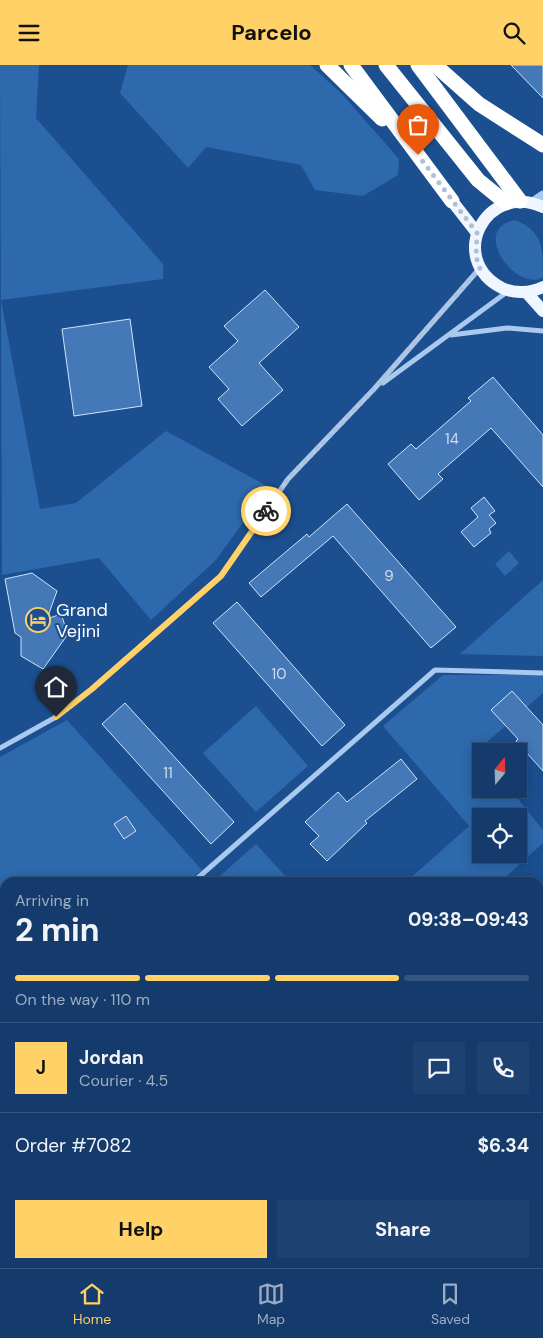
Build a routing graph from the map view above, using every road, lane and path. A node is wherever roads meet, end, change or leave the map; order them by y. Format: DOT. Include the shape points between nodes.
graph roads {
  1 [pos="327,65"];
  2 [pos="351,65"];
  3 [pos="386,65"];
  4 [pos="418,65"];
  5 [pos="435,65"];
  6 [pos="543,145"];
  7 [pos="418,155"];
  8 [pos="452,201"];
  9 [pos="529,202"];
  10 [pos="477,233"];
  11 [pos="480,268"];
  12 [pos="543,287"];
  13 [pos="508,292"];
  14 [pos="526,292"];
  15 [pos="543,311"];
  16 [pos="543,331"];
  17 [pos="451,335"];
  18 [pos="374,389"];
  19 [pos="543,673"];
  20 [pos="0,748"];
  21 [pos="199,877"];
  1 -- 7 [label="highway"];
  2 -- 7 [label="highway"];
  3 -- 9 [label="highway" via="478,179"];
  4 -- 9 [label="highway"];
  5 -- 6 [label="highway" via="479,104"];
  7 -- 8 [label="highway"];
  8 -- 10 [label="main road"];
  9 -- 10 [label="main road" via="484,219"];
  10 -- 11 [label="main road" via="476,257"];
  11 -- 13 [label="main road" via="492,283"];
  11 -- 18 [label="street"];
  12 -- 14 [label="main road"];
  13 -- 14 [label="main road"];
  13 -- 17 [label="street"];
  14 -- 15 [label="main road"];
  16 -- 17 [label="street" via="508,328"];
  17 -- 18 [label="street"];
  18 -- 20 [label="street" via="288,479 221,576 92,689 56,717"];
  19 -- 21 [label="street" via="435,671"];
}
